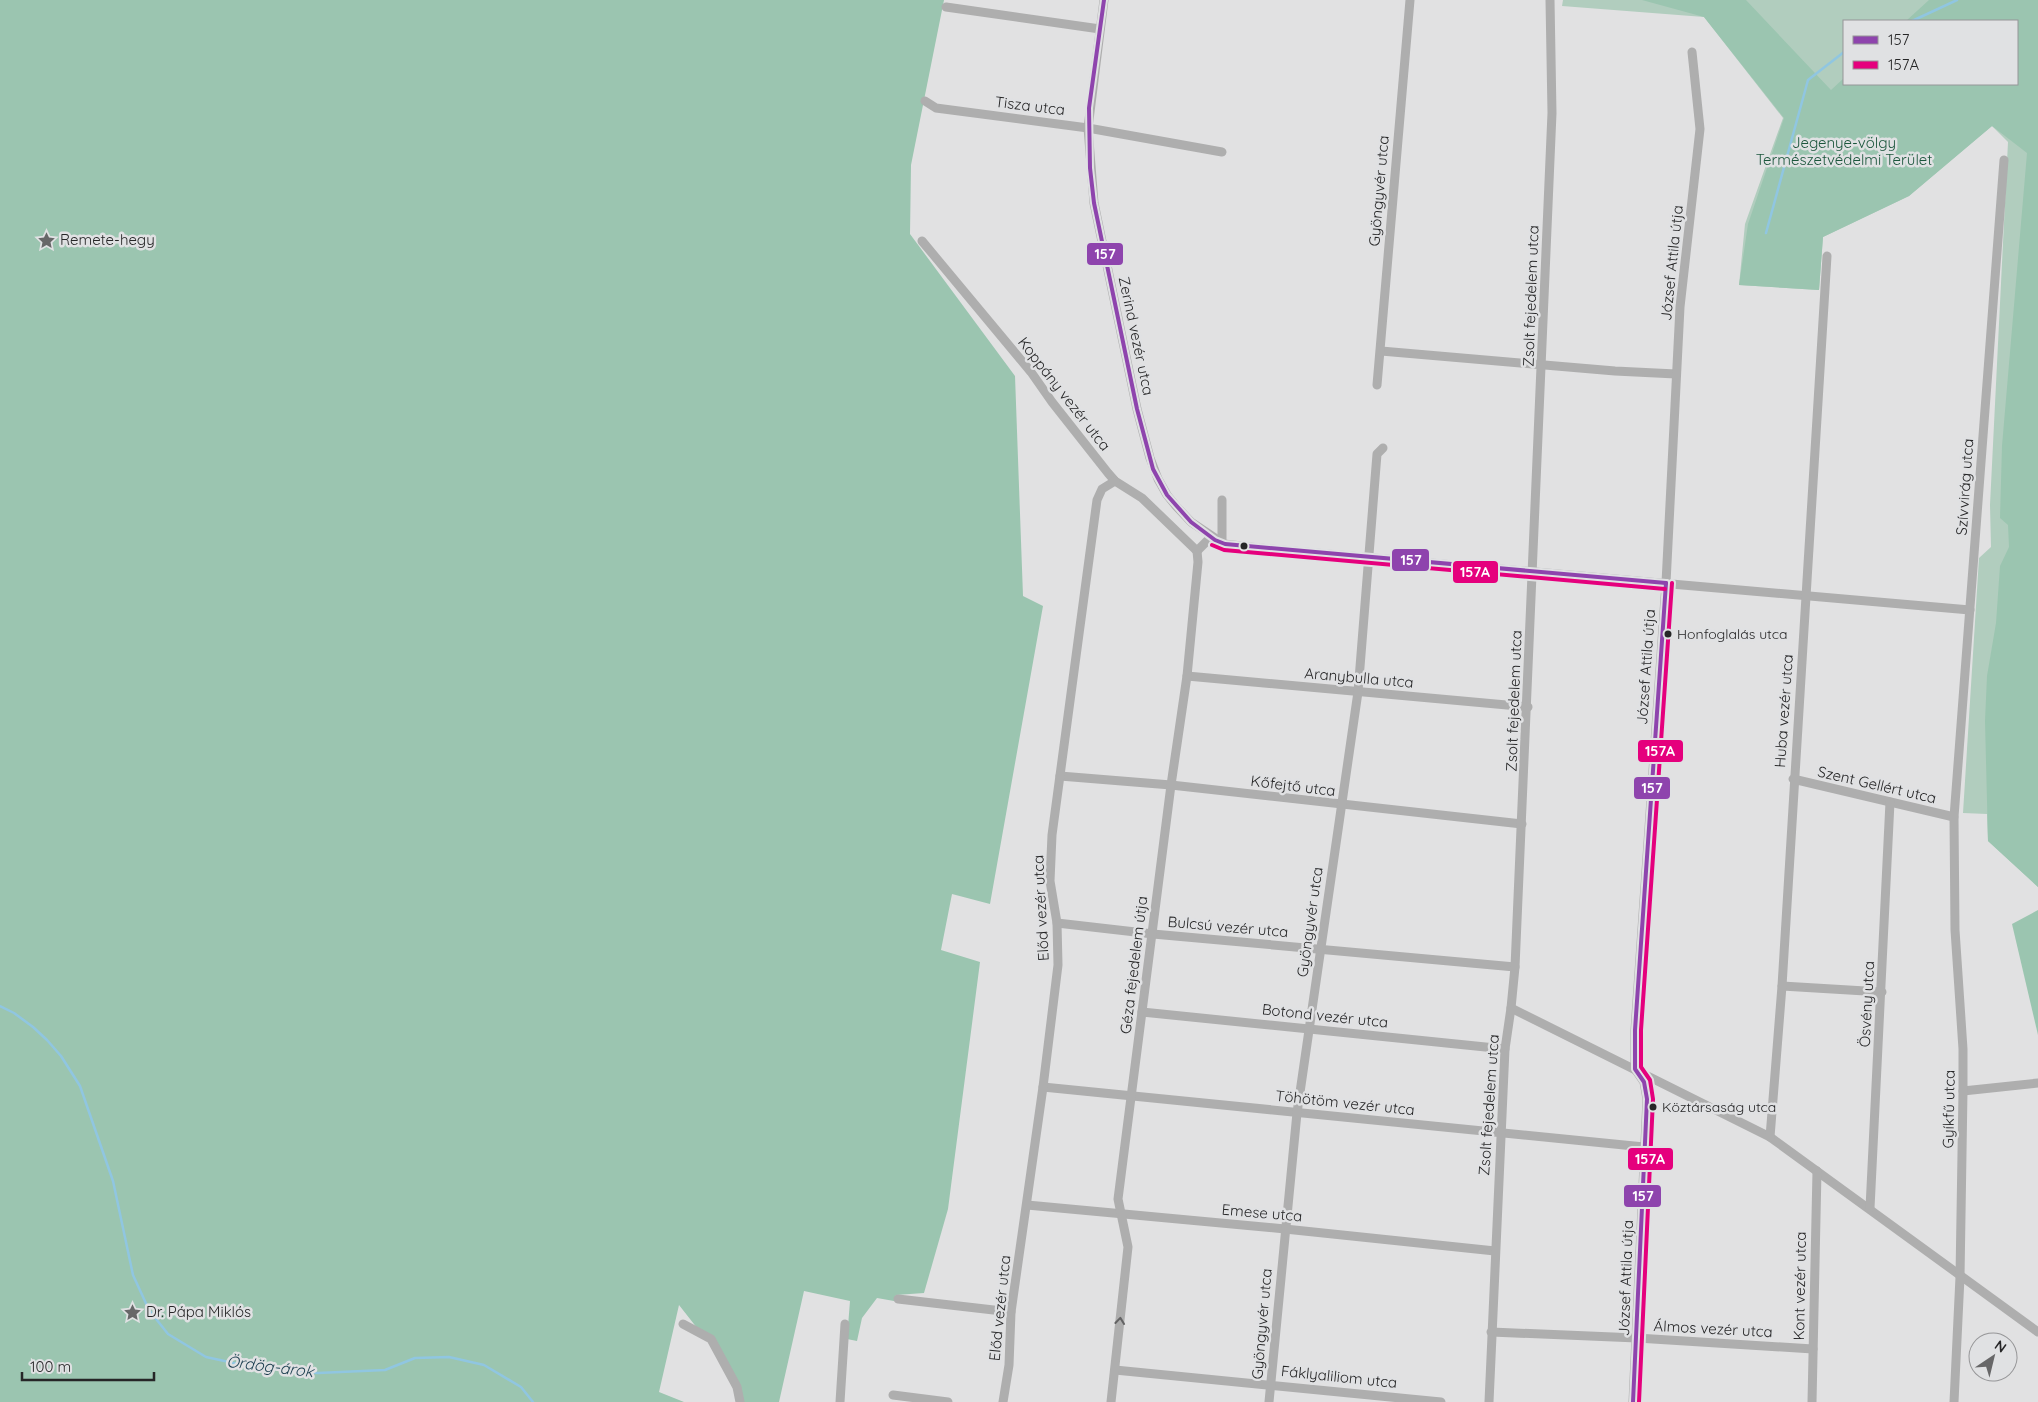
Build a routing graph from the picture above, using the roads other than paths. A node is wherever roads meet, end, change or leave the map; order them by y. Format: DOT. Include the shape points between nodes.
graph roads {
  1 [pos="1104,0"];
  2 [pos="1410,0"];
  3 [pos="1550,0"];
  4 [pos="946,7"];
  5 [pos="1100,29"];
  6 [pos="1692,52"];
  7 [pos="925,101"];
  8 [pos="1088,128"];
  9 [pos="1222,152"];
  10 [pos="2004,160"];
  11 [pos="922,241"];
  12 [pos="1827,256"];
  13 [pos="1381,351"];
  14 [pos="1542,364"];
  15 [pos="1676,374"];
  16 [pos="1377,385"];
  17 [pos="1384,448"];
  18 [pos="1115,482"];
  19 [pos="1222,500"];
  20 [pos="1211,537"];
  21 [pos="1222,544"];
  22 [pos="1197,551"];
  23 [pos="1369,558"];
  24 [pos="1532,572"];
  25 [pos="1666,584"];
  26 [pos="1806,594"];
  27 [pos="1970,610"];
  28 [pos="1187,676"];
  29 [pos="1358,692"];
  30 [pos="1528,707"];
  31 [pos="1060,776"];
  32 [pos="1793,779"];
  33 [pos="1171,786"];
  34 [pos="1890,802"];
  35 [pos="1341,805"];
  36 [pos="1954,817"];
  37 [pos="1522,824"];
  38 [pos="1057,923"];
  39 [pos="1153,934"];
  40 [pos="1320,948"];
  41 [pos="1515,967"];
  42 [pos="1782,986"];
  43 [pos="1882,992"];
  44 [pos="1512,1008"];
  45 [pos="1142,1012"];
  46 [pos="1309,1028"];
  47 [pos="1504,1049"];
  48 [pos="1635,1069"];
  49 [pos="2038,1083"];
  50 [pos="1043,1087"];
  51 [pos="1963,1091"];
  52 [pos="1132,1095"];
  53 [pos="1297,1113"];
  54 [pos="1500,1132"];
  55 [pos="1770,1137"];
  56 [pos="1644,1147"];
  57 [pos="1817,1171"];
  58 [pos="1027,1205"];
  59 [pos="1870,1208"];
  60 [pos="1120,1214"];
  61 [pos="1285,1229"];
  62 [pos="1495,1251"];
  63 [pos="1960,1277"];
  64 [pos="898,1299"];
  65 [pos="1011,1312"];
  66 [pos="683,1324"];
  67 [pos="845,1324"];
  68 [pos="1491,1332"];
  69 [pos="2038,1332"];
  70 [pos="1637,1338"];
  71 [pos="1813,1349"];
  72 [pos="1115,1370"];
  73 [pos="1271,1384"];
  74 [pos="893,1395"];
  75 [pos="740,1402"];
  76 [pos="840,1402"];
  77 [pos="948,1402"];
  78 [pos="1003,1402"];
  79 [pos="1111,1402"];
  80 [pos="1269,1402"];
  81 [pos="1442,1402"];
  82 [pos="1489,1402"];
  83 [pos="1634,1402"];
  84 [pos="1812,1402"];
  85 [pos="1954,1402"];
  1 -- 5 [label="street, Zerind vezér utca"];
  2 -- 13 [label="street, Gyöngyvér utca"];
  3 -- 14 [label="street, Zsolt fejedelem utca" via="1552,113"];
  4 -- 5 [label="street"];
  5 -- 8 [label="street, Zerind vezér utca"];
  6 -- 15 [label="street, József Attila útja" via="1700,129 1685,252"];
  7 -- 8 [label="street, Tisza utca" via="936,108"];
  8 -- 9 [label="street, Tisza utca"];
  8 -- 20 [label="street, Zerind vezér utca" via="1094,203 1150,458 1158,479 1176,506"];
  10 -- 27 [label="street, Szívvirág utca"];
  11 -- 18 [label="street, Koppány vezér utca" via="1027,367"];
  12 -- 26 [label="street, Huba vezér utca"];
  13 -- 14 [label="street"];
  13 -- 16 [label="street, Gyöngyvér utca"];
  14 -- 15 [label="street"];
  14 -- 24 [label="street, Zsolt fejedelem utca"];
  15 -- 25 [label="street, József Attila útja"];
  17 -- 23 [label="street, Gyöngyvér utca" via="1377,454"];
  18 -- 22 [label="street, Koppány vezér utca" via="1142,498"];
  18 -- 31 [label="street, Előd vezér utca" via="1102,489 1097,500"];
  19 -- 21 [label="street"];
  20 -- 21 [label="street"];
  20 -- 22 [label="street"];
  21 -- 23 [label="street"];
  22 -- 28 [label="street, Géza fejedelem útja"];
  23 -- 24 [label="street"];
  23 -- 29 [label="street, Gyöngyvér utca"];
  24 -- 25 [label="street"];
  24 -- 30 [label="street, Zsolt fejedelem utca"];
  25 -- 26 [label="street"];
  25 -- 48 [label="street, József Attila útja"];
  26 -- 27 [label="street"];
  26 -- 32 [label="street, Huba vezér utca"];
  27 -- 36 [label="street, Szívvirág utca"];
  28 -- 29 [label="street, Aranybulla utca"];
  28 -- 33 [label="street, Géza fejedelem útja"];
  29 -- 30 [label="street, Aranybulla utca"];
  29 -- 35 [label="street, Gyöngyvér utca"];
  30 -- 37 [label="street, Zsolt fejedelem utca"];
  31 -- 33 [label="street, Kőfejtő utca"];
  31 -- 38 [label="street, Előd vezér utca" via="1050,881"];
  32 -- 34 [label="street, Szent Gellért utca"];
  32 -- 42 [label="street, Huba vezér utca"];
  33 -- 35 [label="street, Kőfejtő utca"];
  33 -- 39 [label="street, Géza fejedelem útja"];
  34 -- 36 [label="street, Szent Gellért utca"];
  34 -- 43 [label="street, Ösvény utca"];
  35 -- 37 [label="street, Kőfejtő utca"];
  35 -- 40 [label="street, Gyöngyvér utca"];
  36 -- 51 [label="street, Gyíkfű utca" via="1955,930"];
  37 -- 41 [label="street, Zsolt fejedelem utca"];
  38 -- 39 [label="street, Bulcsú vezér utca"];
  38 -- 50 [label="street, Előd vezér utca" via="1058,965"];
  39 -- 40 [label="street, Bulcsú vezér utca"];
  39 -- 45 [label="street, Géza fejedelem útja"];
  40 -- 41 [label="street, Bulcsú vezér utca"];
  40 -- 46 [label="street, Gyöngyvér utca"];
  41 -- 44 [label="street, Zsolt fejedelem utca"];
  42 -- 43 [label="street"];
  42 -- 55 [label="street, Huba vezér utca"];
  43 -- 59 [label="street, Ösvény utca"];
  44 -- 47 [label="street, Zsolt fejedelem utca"];
  44 -- 48 [label="street"];
  45 -- 46 [label="street, Botond vezér utca"];
  45 -- 52 [label="street, Géza fejedelem útja"];
  46 -- 47 [label="street, Botond vezér utca"];
  46 -- 53 [label="street, Gyöngyvér utca"];
  47 -- 54 [label="street, Zsolt fejedelem utca"];
  48 -- 55 [label="street"];
  48 -- 56 [label="street, József Attila útja" via="1644,1082 1648,1099"];
  49 -- 51 [label="street"];
  50 -- 52 [label="street, Töhötöm vezér utca"];
  50 -- 58 [label="street, Előd vezér utca"];
  51 -- 63 [label="street, Gyíkfű utca"];
  52 -- 53 [label="street, Töhötöm vezér utca"];
  52 -- 60 [label="street, Géza fejedelem útja" via="1118,1199"];
  53 -- 54 [label="street, Töhötöm vezér utca"];
  53 -- 61 [label="street, Gyöngyvér utca"];
  54 -- 56 [label="street, Töhötöm vezér utca"];
  54 -- 62 [label="street, Zsolt fejedelem utca"];
  55 -- 57 [label="street"];
  56 -- 70 [label="street, József Attila útja"];
  57 -- 59 [label="street"];
  57 -- 71 [label="street, Kont vezér utca"];
  58 -- 60 [label="street, Emese utca"];
  58 -- 65 [label="street, Előd vezér utca"];
  59 -- 63 [label="street"];
  60 -- 61 [label="street, Emese utca"];
  72 -- 60 [label="street, Géza fejedelem útja, one-way" via="1128,1247"];
  61 -- 62 [label="street, Emese utca"];
  61 -- 73 [label="street, Gyöngyvér utca"];
  62 -- 68 [label="street, Zsolt fejedelem utca"];
  63 -- 69 [label="street"];
  63 -- 85 [label="street, Gyíkfű utca"];
  64 -- 65 [label="street"];
  65 -- 78 [label="street, Előd vezér utca" via="1009,1365"];
  66 -- 75 [label="street" via="712,1339 737,1386"];
  67 -- 76 [label="street"];
  68 -- 70 [label="street, Álmos vezér utca"];
  68 -- 82 [label="street, Zsolt fejedelem utca"];
  70 -- 71 [label="street, Álmos vezér utca"];
  70 -- 83 [label="street, József Attila útja"];
  71 -- 84 [label="street, Kont vezér utca"];
  72 -- 73 [label="street, Fáklyaliliom utca"];
  72 -- 79 [label="street, Géza fejedelem útja"];
  73 -- 80 [label="street, Gyöngyvér utca"];
  73 -- 81 [label="street, Fáklyaliliom utca"];
  74 -- 77 [label="street"];
}
